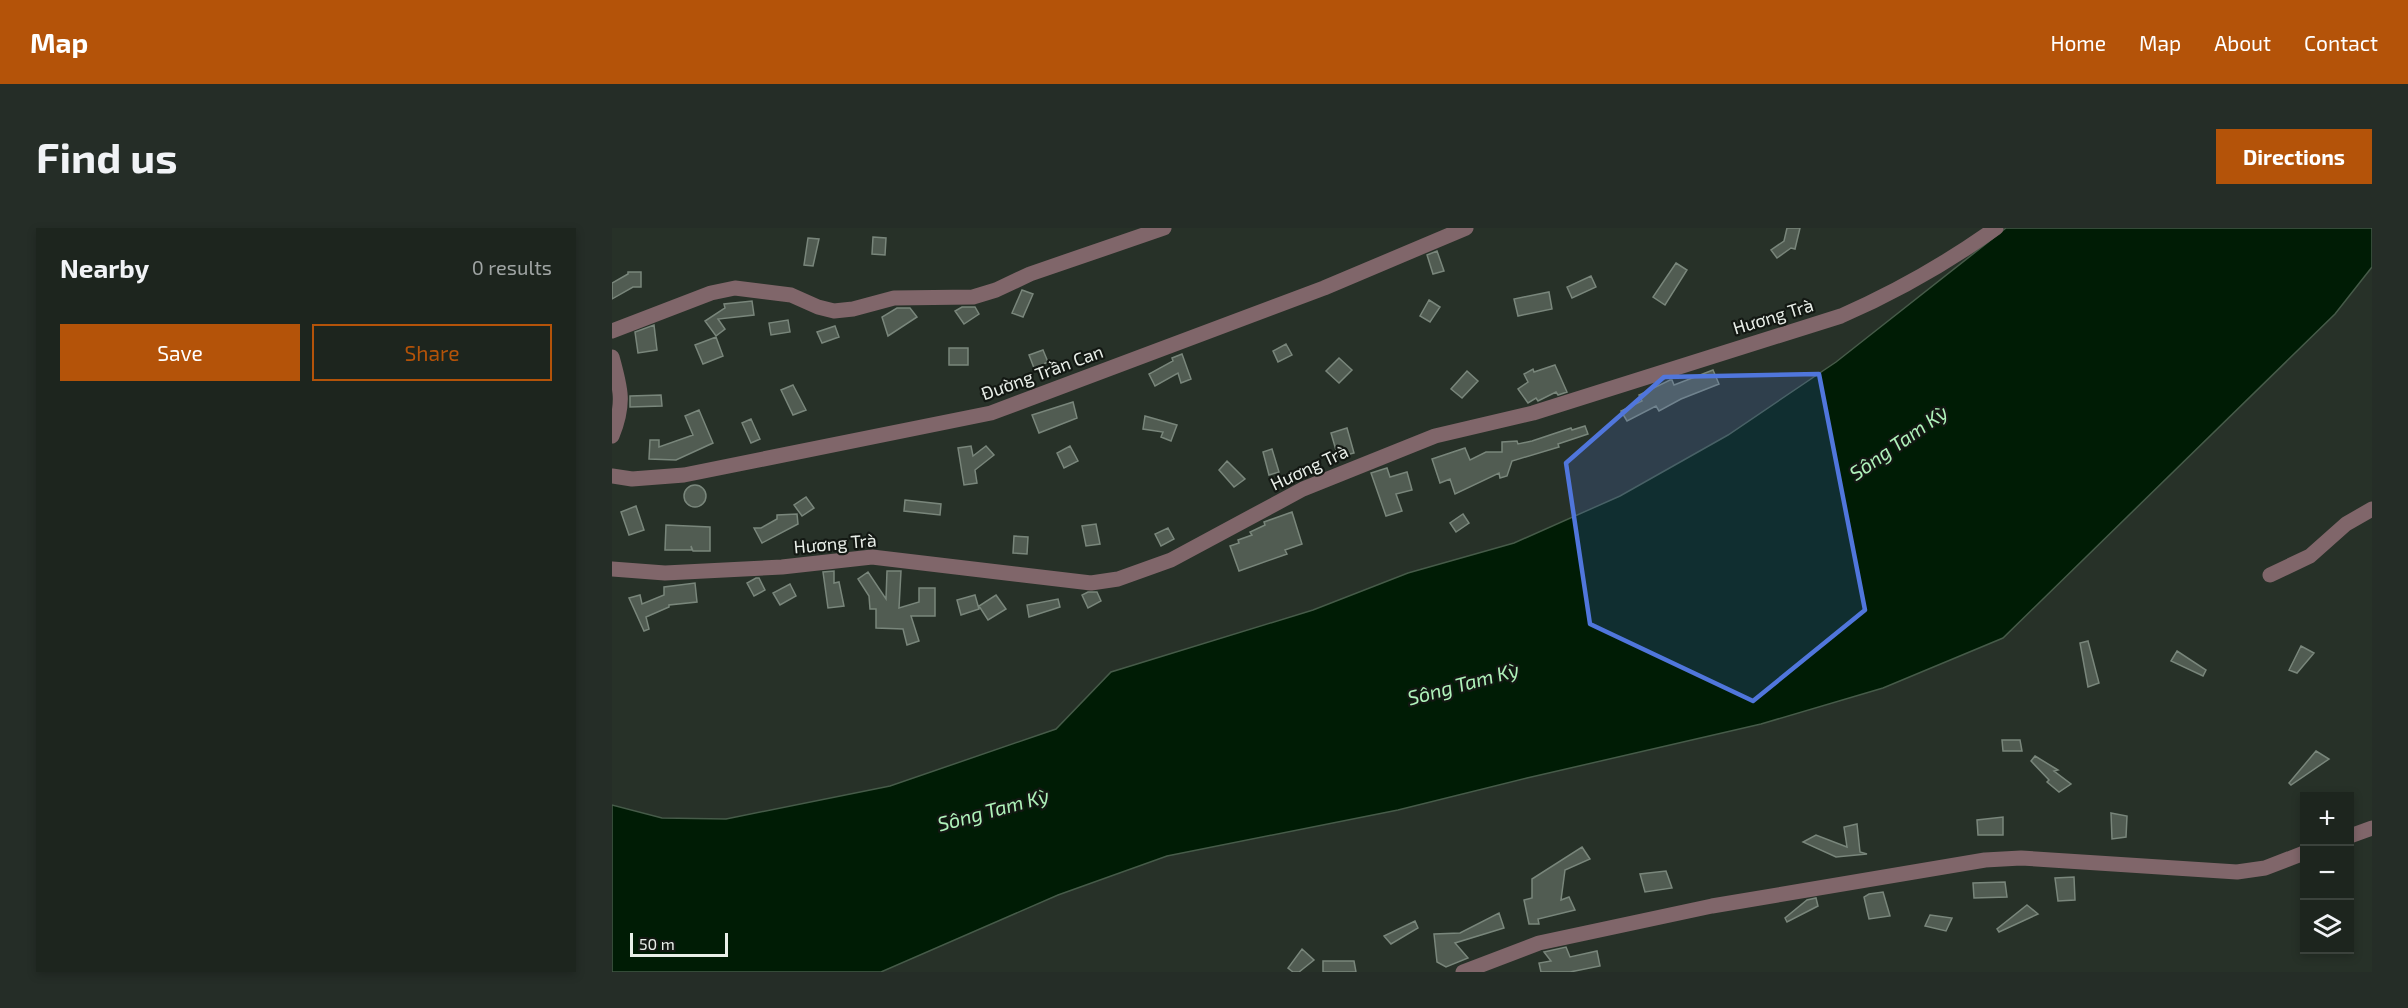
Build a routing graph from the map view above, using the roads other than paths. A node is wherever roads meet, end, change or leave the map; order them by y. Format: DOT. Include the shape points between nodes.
graph roads {
  1 [pos="1164,228"];
  2 [pos="1466,228"];
  3 [pos="1996,228"];
  4 [pos="612,331"];
  5 [pos="612,357"];
  6 [pos="612,436"];
  7 [pos="612,476"];
  8 [pos="2372,509"];
  9 [pos="612,569"];
  10 [pos="2270,575"];
  11 [pos="2372,828"];
  12 [pos="2354,834"];
  13 [pos="2300,855"];
  14 [pos="1463,972"];
  1 -- 4 [label="street" via="973,297 894,297 834,311 791,295 735,288 711,293"];
  2 -- 7 [label="street, Đường Trần Can" via="1324,288 991,413 684,475"];
  3 -- 9 [label="street, Hương Trà" via="1942,265 1840,316 1533,413 1435,436 1322,480 1172,560 1118,579 1091,582 872,557 782,567 665,573"];
  5 -- 6 [label="street" via="621,399"];
  8 -- 10 [label="street" via="2346,524 2310,556"];
  11 -- 12 [label="street"];
  13 -- 14 [label="street" via="2245,872 2021,858 1985,860 1712,906 1562,938"];
}
